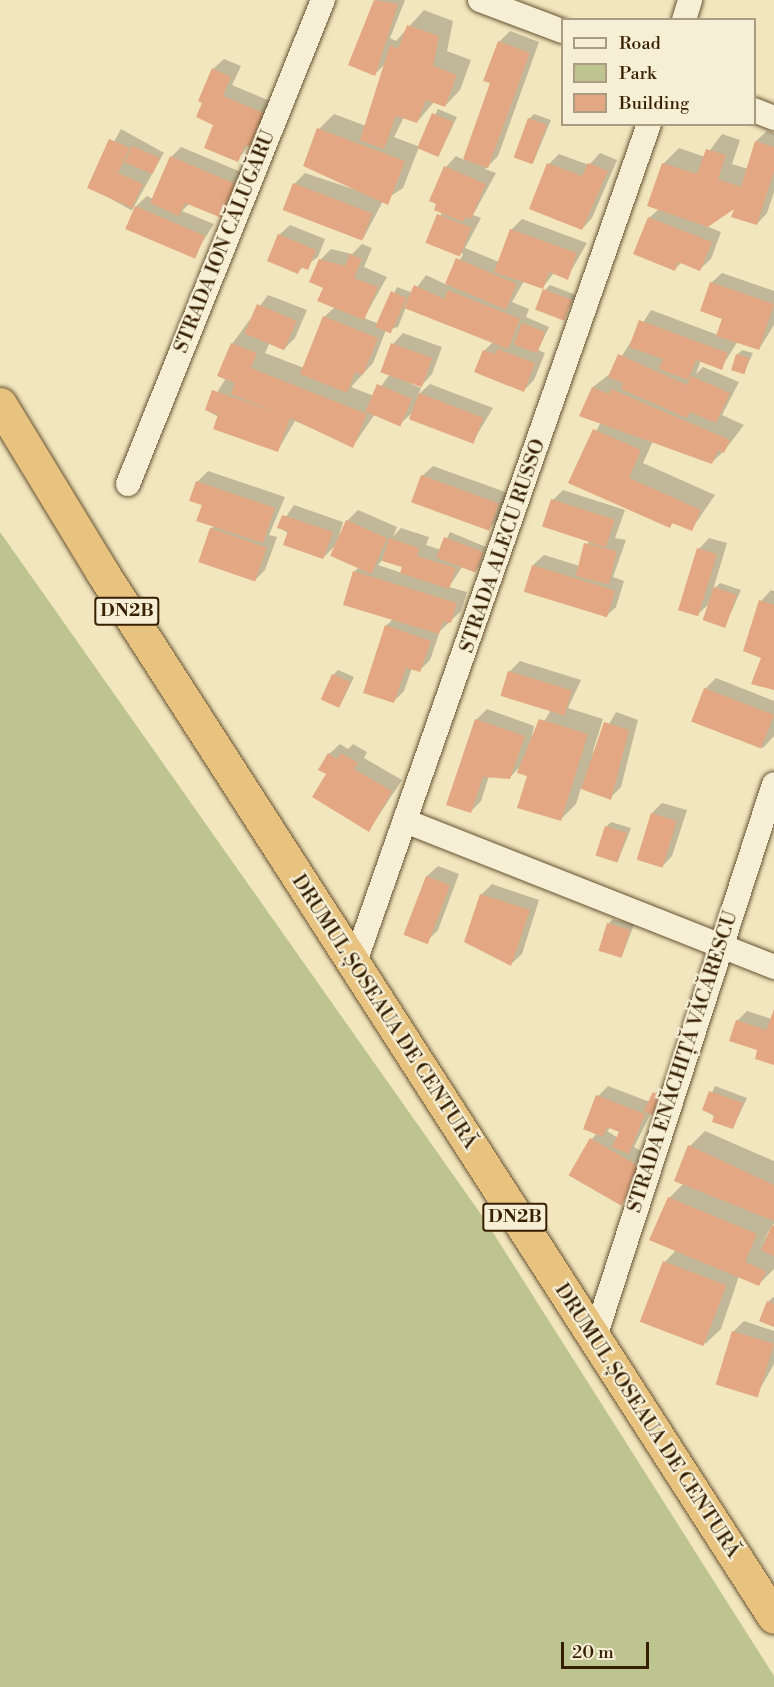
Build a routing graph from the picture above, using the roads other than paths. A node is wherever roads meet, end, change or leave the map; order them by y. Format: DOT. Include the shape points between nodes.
graph roads {
  1 [pos="323,0"];
  2 [pos="480,0"];
  3 [pos="690,0"];
  4 [pos="685,18"];
  5 [pos="561,31"];
  6 [pos="756,111"];
  7 [pos="774,118"];
  8 [pos="648,126"];
  9 [pos="0,404"];
  10 [pos="128,484"];
  11 [pos="774,784"];
  12 [pos="408,822"];
  13 [pos="720,946"];
  14 [pos="354,965"];
  15 [pos="774,967"];
  16 [pos="594,1340"];
  17 [pos="774,1617"];
  1 -- 10 [label="street, STRADA ION CĂLUGĂRU"];
  2 -- 5 [label="street"];
  3 -- 4 [label="street"];
  6 -- 7 [label="street"];
  8 -- 12 [label="street, STRADA ALECU RUSSO"];
  9 -- 14 [label="highway, DRUMUL ȘOSEAUA DE CENTURĂ / DN2B"];
  11 -- 13 [label="street, STRADA ENĂCHIȚĂ VĂCĂRESCU"];
  12 -- 13 [label="street"];
  12 -- 14 [label="street, STRADA ALECU RUSSO"];
  13 -- 15 [label="street"];
  13 -- 16 [label="street, STRADA ENĂCHIȚĂ VĂCĂRESCU"];
  14 -- 16 [label="highway, DRUMUL ȘOSEAUA DE CENTURĂ / DN2B"];
  16 -- 17 [label="highway, DRUMUL ȘOSEAUA DE CENTURĂ / DN2B"];
}
